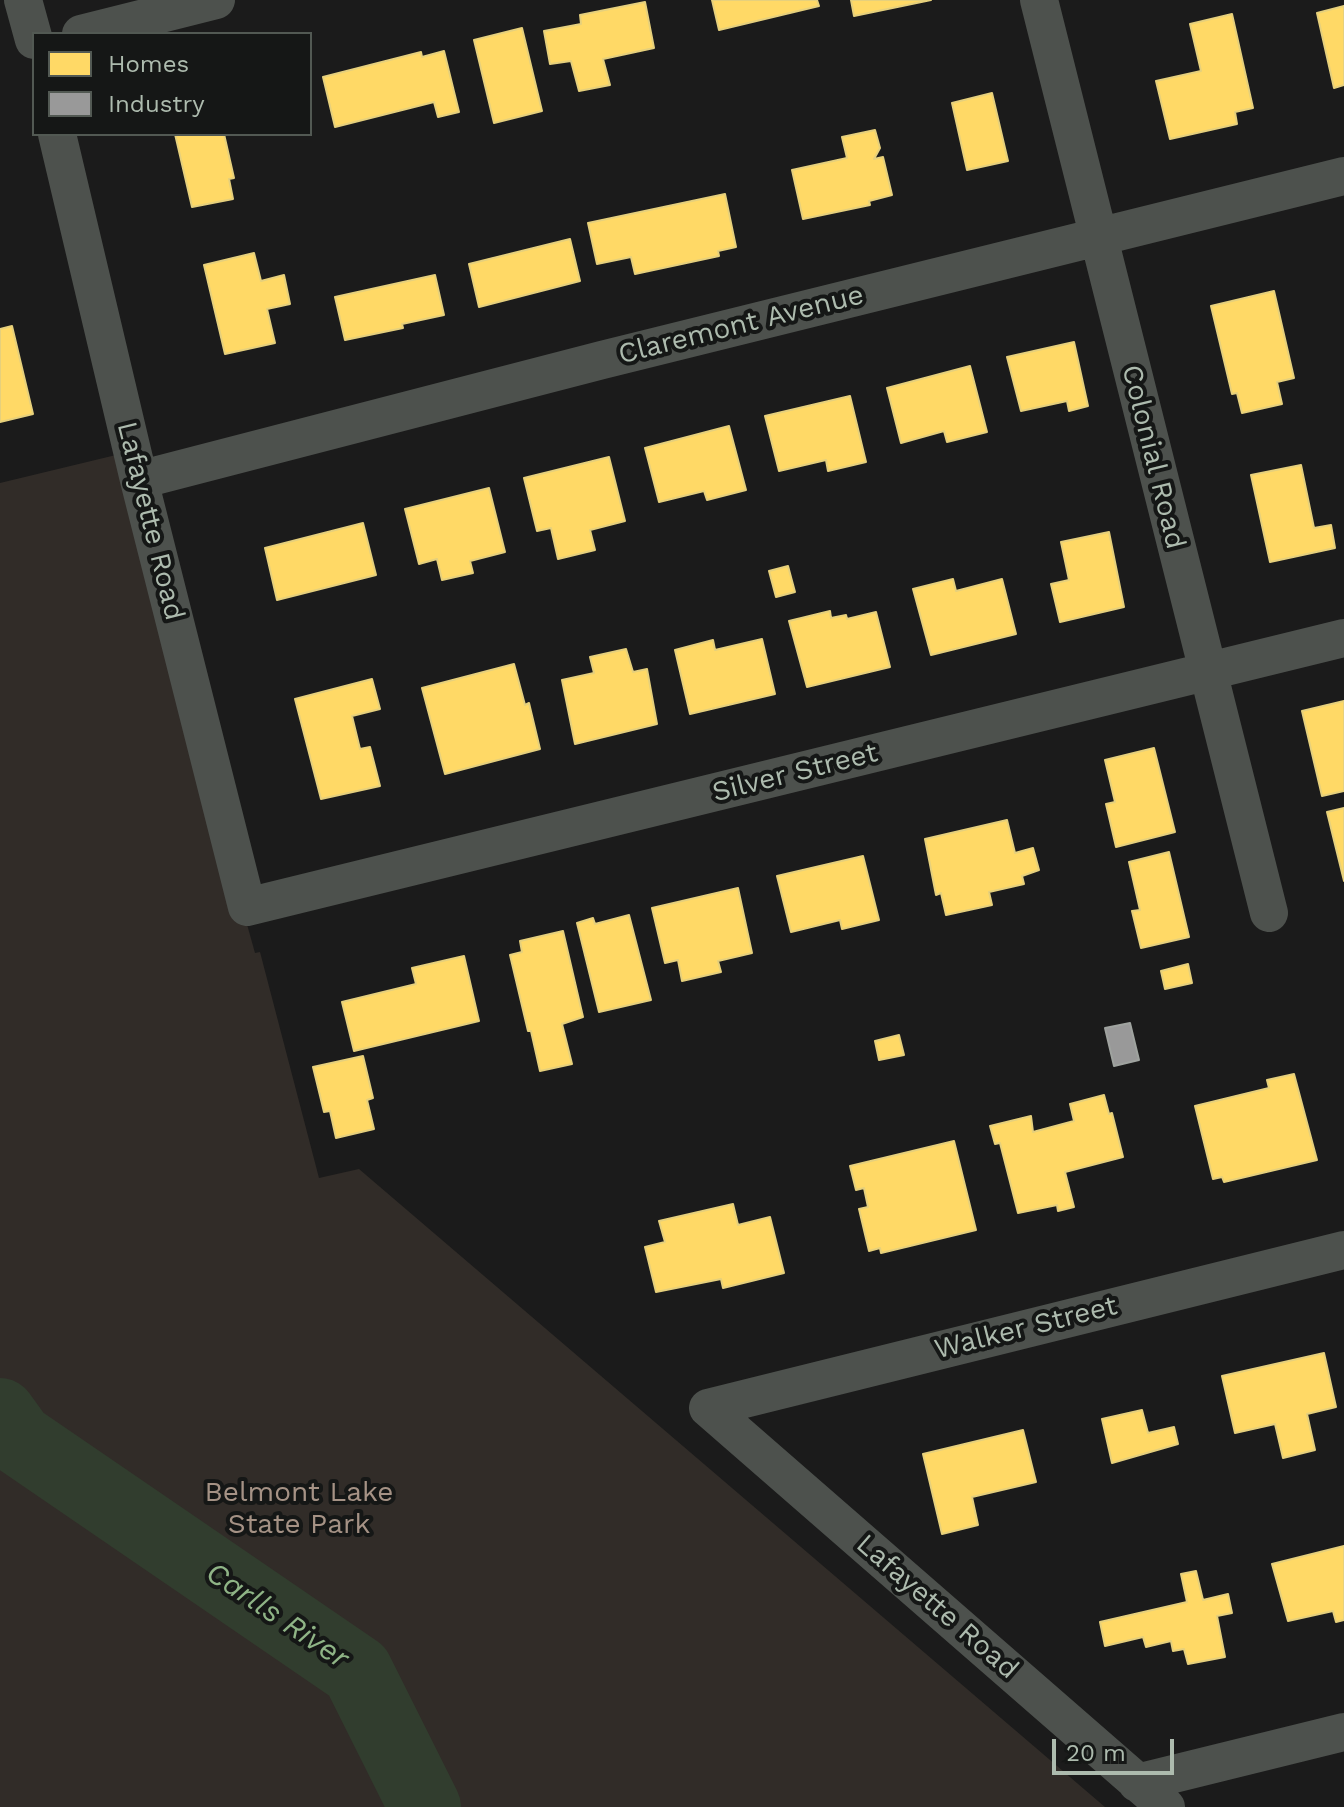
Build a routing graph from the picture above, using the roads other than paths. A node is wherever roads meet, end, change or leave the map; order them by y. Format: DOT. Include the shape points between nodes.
graph roads {
  1 [pos="23,0"];
  2 [pos="216,0"];
  3 [pos="1039,0"];
  4 [pos="89,32"];
  5 [pos="32,33"];
  6 [pos="57,136"];
  7 [pos="1344,176"];
  8 [pos="1098,236"];
  9 [pos="139,480"];
  10 [pos="1344,638"];
  11 [pos="1206,673"];
  12 [pos="247,907"];
  13 [pos="1269,913"];
  14 [pos="1344,1250"];
  15 [pos="708,1408"];
  16 [pos="1344,1732"];
  17 [pos="1152,1795"];
  1 -- 5 [label="street"];
  2 -- 4 [label="street"];
  3 -- 8 [label="street, Colonial Road"];
  6 -- 9 [label="street, Lafayette Road"];
  7 -- 8 [label="street, Claremont Avenue"];
  8 -- 9 [label="street, Claremont Avenue"];
  8 -- 11 [label="street, Colonial Road"];
  9 -- 12 [label="street, Lafayette Road"];
  10 -- 11 [label="street, Silver Street"];
  11 -- 12 [label="street, Silver Street"];
  11 -- 13 [label="street, Colonial Road"];
  14 -- 15 [label="street, Walker Street"];
  15 -- 17 [label="street, Lafayette Road"];
  16 -- 17 [label="street"];
}
